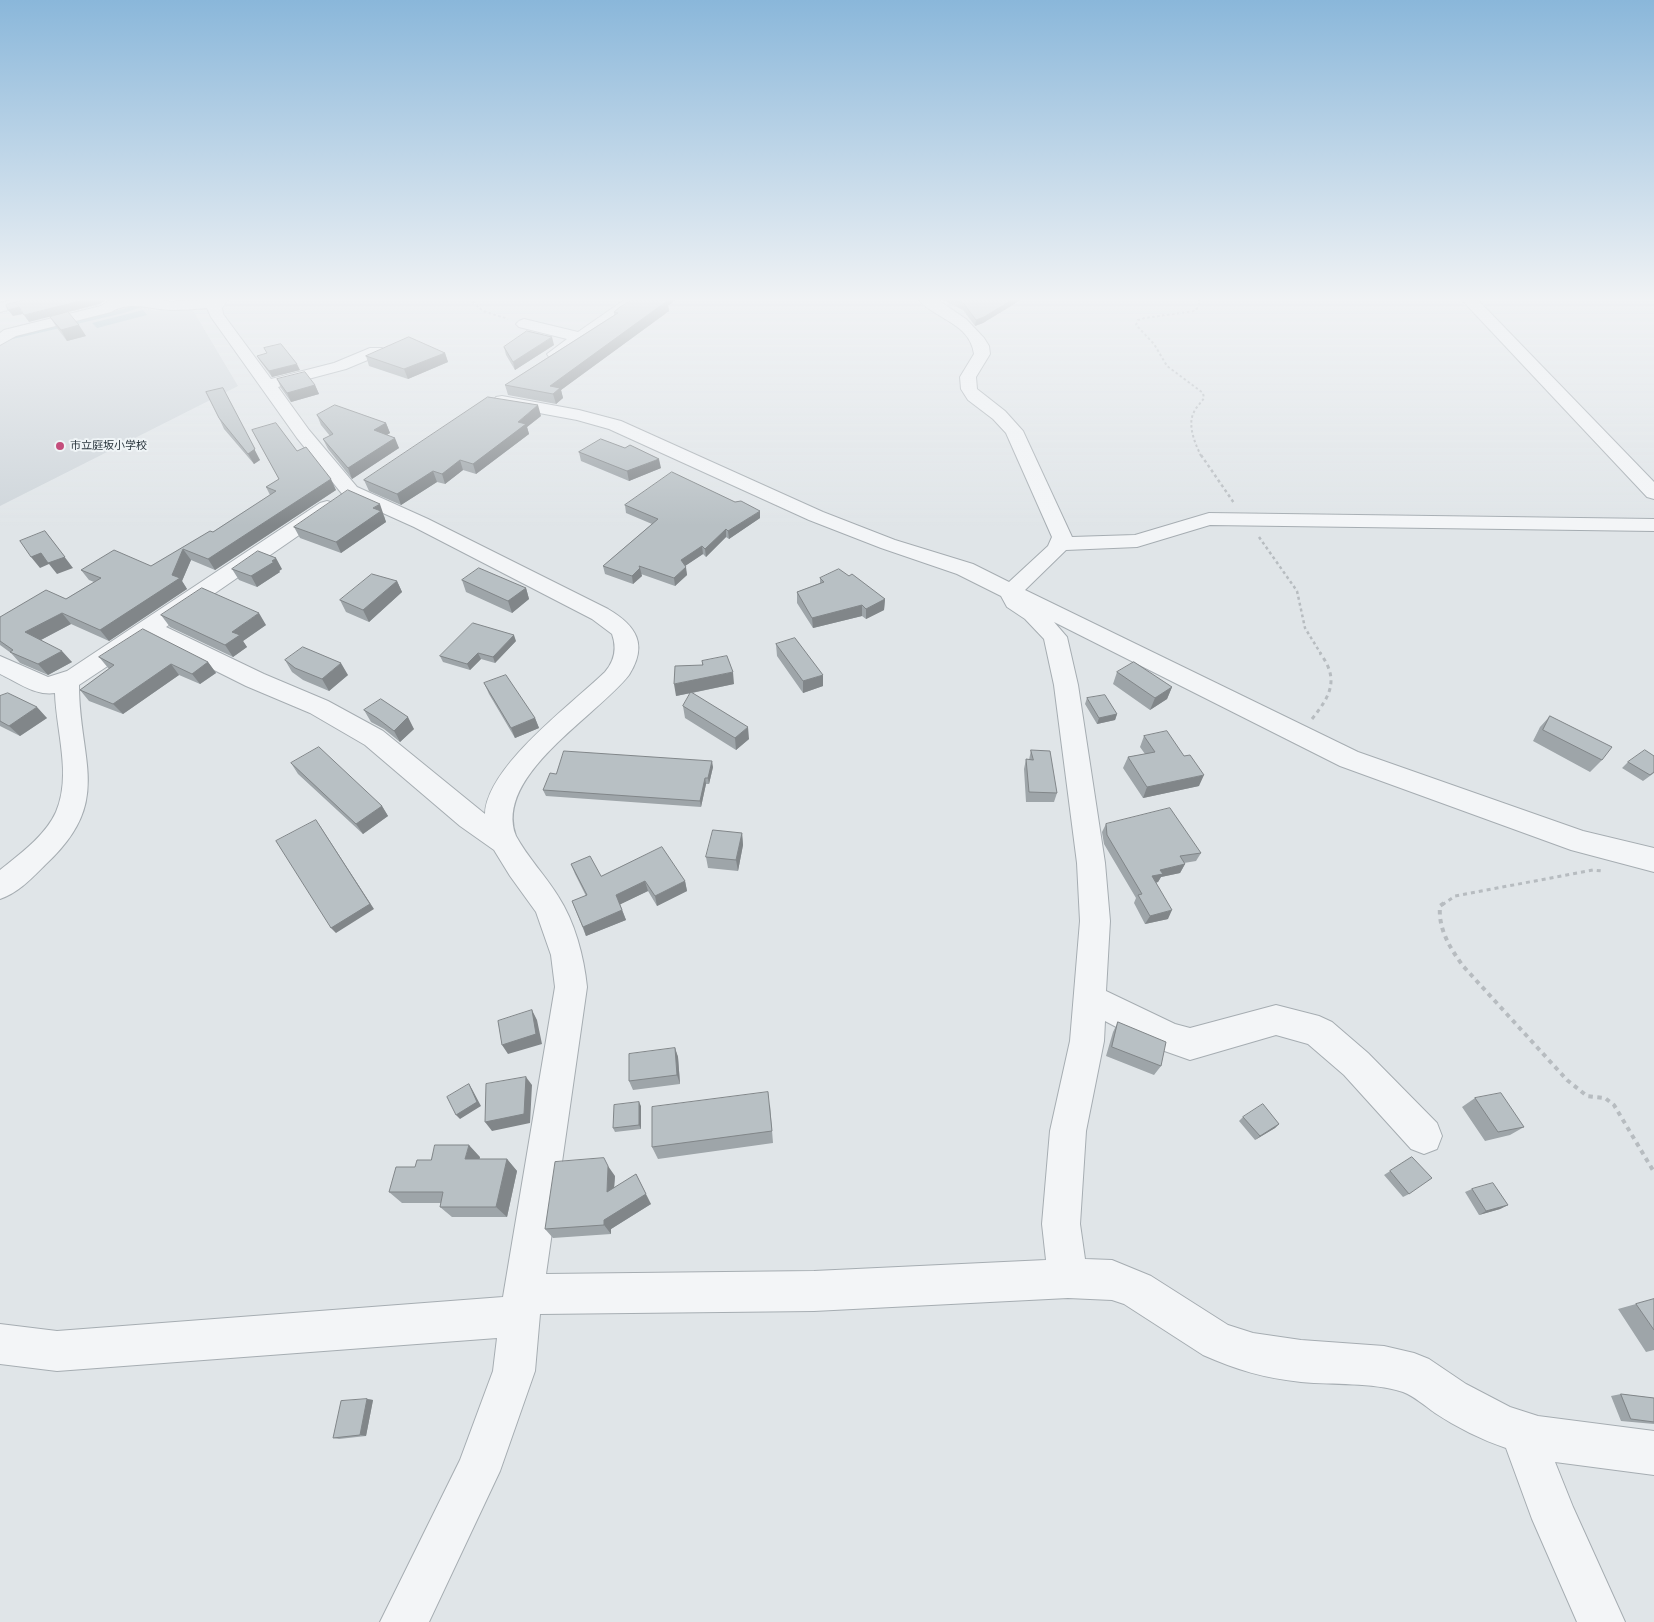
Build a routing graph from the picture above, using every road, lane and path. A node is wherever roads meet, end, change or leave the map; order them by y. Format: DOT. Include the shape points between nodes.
graph roads {
  1 [pos="259,374"];
  2 [pos="310,374"];
  3 [pos="970,374"];
  4 [pos="1177,374"];
  5 [pos="1539,374"];
  6 [pos="512,383"];
  7 [pos="267,385"];
  8 [pos="358,486"];
  9 [pos="1654,492"];
  10 [pos="1246,519"];
  11 [pos="1654,525"];
  12 [pos="1062,544"];
  13 [pos="1013,592"];
  14 [pos="150,628"];
  15 [pos="0,664"];
  16 [pos="54,683"];
  17 [pos="14,694"];
  18 [pos="1300,736"];
  19 [pos="504,842"];
  20 [pos="1654,860"];
  21 [pos="1608,872"];
  22 [pos="0,887"];
  23 [pos="1091,1000"];
  24 [pos="1424,1136"];
  25 [pos="1654,1172"];
  26 [pos="1068,1278"];
  27 [pos="522,1305"];
  28 [pos="0,1344"];
  29 [pos="1521,1431"];
  30 [pos="1654,1453"];
  31 [pos="404,1622"];
  32 [pos="1601,1622"];
  1 -- 7 [label="street"];
  2 -- 7 [label="street"];
  3 -- 12 [label="street" via="969,389 974,396 1014,431 1062,537"];
  4 -- 10 [label="path" via="1203,393 1204,398 1193,414 1192,432 1209,470"];
  5 -- 9 [label="street"];
  6 -- 13 [label="street" via="485,402 563,412 609,423 816,516 965,569"];
  7 -- 8 [label="street"];
  8 -- 14 [label="street"];
  8 -- 19 [label="street" via="421,523 600,614 617,624 624,634 627,647 620,669 511,779 498,810 499,830"];
  10 -- 11 [label="street"];
  10 -- 12 [label="street" via="1198,521 1129,542"];
  10 -- 18 [label="path" via="1297,591 1305,628 1328,663 1332,683 1328,698"];
  12 -- 13 [label="street"];
  13 -- 18 [label="street"];
  13 -- 23 [label="street" via="1015,602 1033,614 1056,637 1065,677 1091,863 1095,921"];
  14 -- 16 [label="street" via="90,669"];
  14 -- 19 [label="street" via="255,680 319,707 374,738"];
  15 -- 16 [label="street"];
  16 -- 17 [label="street"];
  16 -- 22 [label="street" via="66,698 76,780 71,813 47,846"];
  18 -- 20 [label="street" via="1366,766 1540,829"];
  19 -- 27 [label="street" via="548,906 569,960 571,987"];
  21 -- 25 [label="path" via="1593,870 1454,896 1440,906 1439,920 1462,966 1534,1041 1555,1068 1587,1096 1605,1098 1614,1105"];
  23 -- 24 [label="street" via="1156,1032 1190,1044 1276,1020 1307,1027 1320,1033 1356,1064"];
  23 -- 26 [label="street" via="1087,1041 1068,1131 1063,1188 1061,1224"];
  26 -- 27 [label="street"];
  26 -- 29 [label="street" via="1112,1280 1137,1290 1217,1341 1253,1354 1414,1374 1501,1425"];
  27 -- 28 [label="street" via="366,1326 56,1351"];
  27 -- 31 [label="street" via="514,1371 478,1471"];
  29 -- 30 [label="street" via="1538,1438"];
  29 -- 32 [label="street" via="1555,1519"];
}
